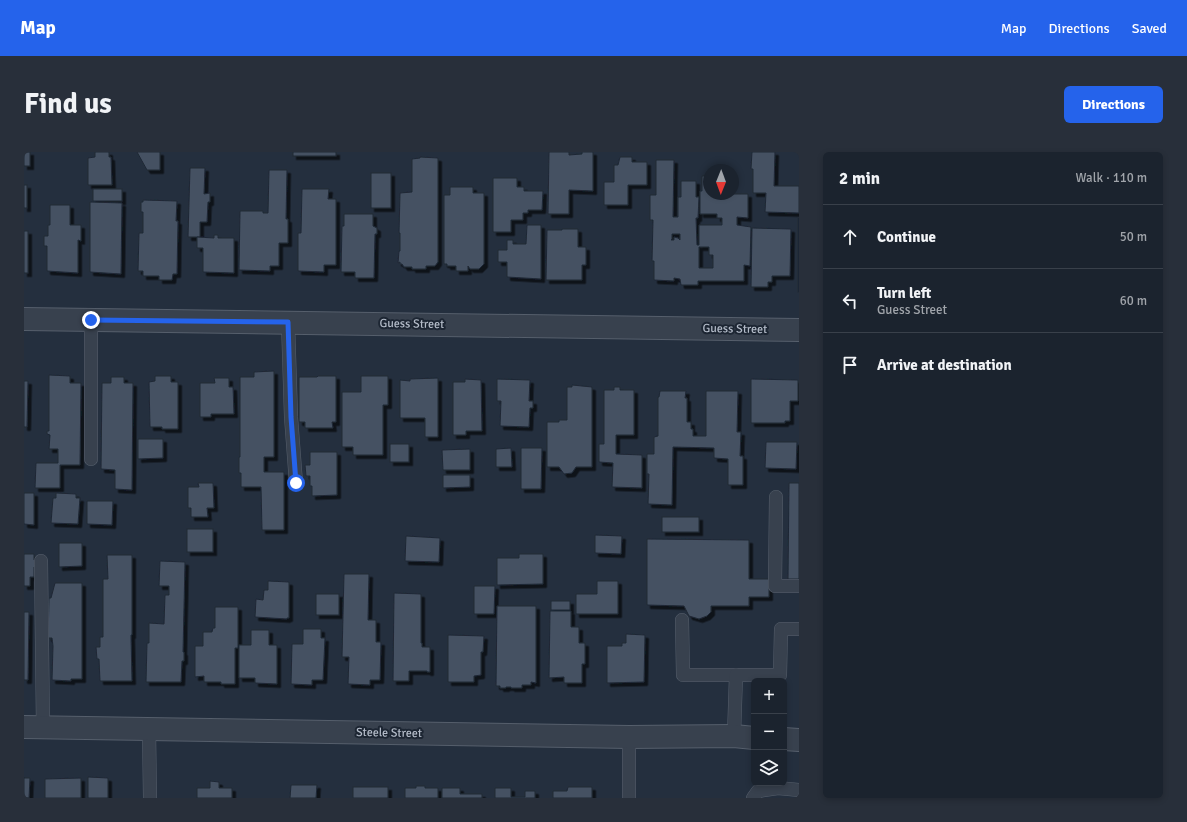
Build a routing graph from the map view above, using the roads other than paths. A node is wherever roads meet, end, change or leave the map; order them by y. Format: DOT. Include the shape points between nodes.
graph roads {
  1 [pos="24,319"];
  2 [pos="91,320"];
  3 [pos="288,322"];
  4 [pos="799,330"];
  5 [pos="91,459"];
  6 [pos="296,483"];
  7 [pos="776,497"];
  8 [pos="41,561"];
  9 [pos="799,586"];
  10 [pos="682,620"];
  11 [pos="799,629"];
  12 [pos="736,675"];
  13 [pos="33,727"];
  14 [pos="149,729"];
  15 [pos="629,737"];
  16 [pos="744,737"];
  17 [pos="787,740"];
  18 [pos="799,740"];
  19 [pos="799,790"];
  20 [pos="150,798"];
  21 [pos="629,798"];
  22 [pos="753,798"];
  1 -- 2 [label="street, Guess Street"];
  2 -- 3 [label="street, Guess Street"];
  2 -- 5 [label="lane"];
  3 -- 4 [label="street, Guess Street"];
  3 -- 6 [label="lane"];
  7 -- 9 [label="lane" via="775,586"];
  8 -- 13 [label="lane"];
  10 -- 12 [label="lane" via="683,675"];
  11 -- 12 [label="lane" via="781,629 780,675"];
  12 -- 16 [label="lane"];
  13 -- 14 [label="street, Steele Street"];
  14 -- 15 [label="street, Steele Street"];
  14 -- 20 [label="lane"];
  15 -- 16 [label="street, Steele Street"];
  15 -- 21 [label="lane"];
  17 -- 18 [label="street"];
  19 -- 22 [label="lane" via="778,788 758,791"];
}
